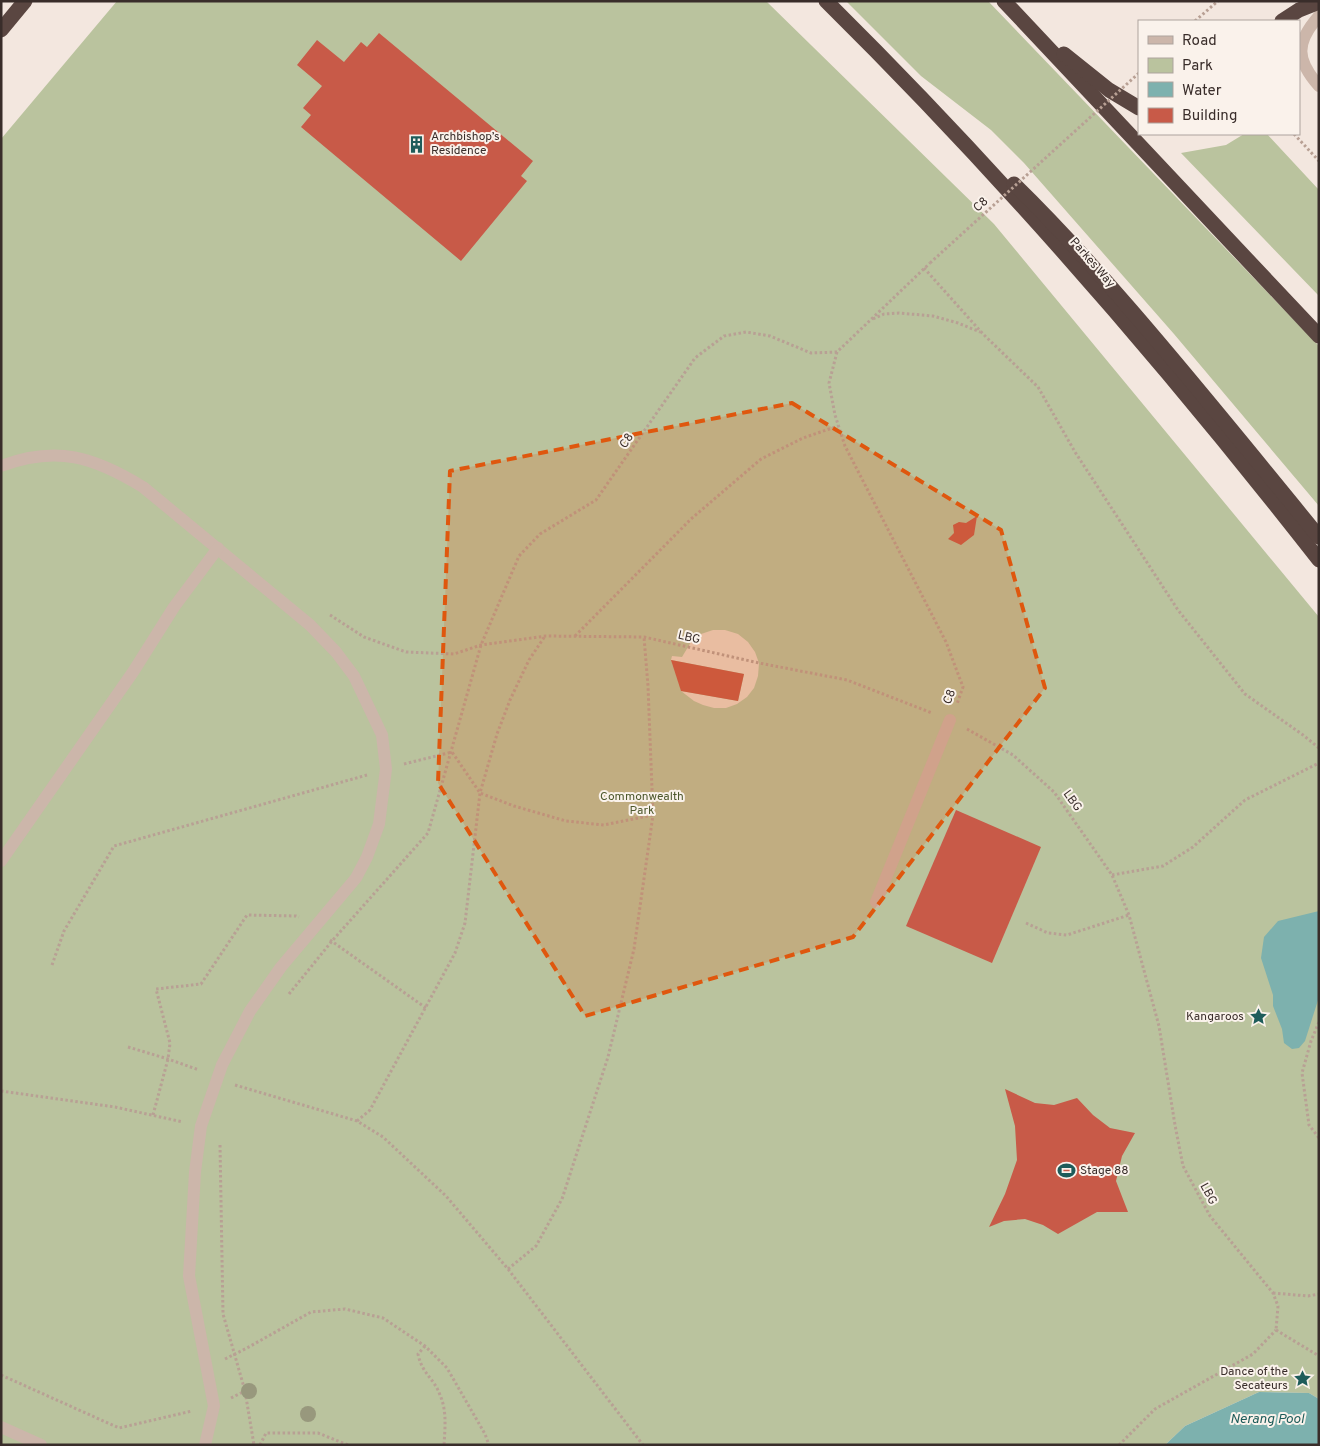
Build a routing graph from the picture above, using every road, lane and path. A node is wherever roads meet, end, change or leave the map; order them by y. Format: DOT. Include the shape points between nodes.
graph roads {
  1 [pos="826,1"];
  2 [pos="1004,1"];
  3 [pos="1218,1"];
  4 [pos="1319,2"];
  5 [pos="24,4"];
  6 [pos="1319,16"];
  7 [pos="1197,20"];
  8 [pos="1284,20"];
  9 [pos="1024,22"];
  10 [pos="1,30"];
  11 [pos="1138,74"];
  12 [pos="1319,86"];
  13 [pos="921,98"];
  14 [pos="1138,107"];
  15 [pos="1295,135"];
  16 [pos="1319,161"];
  17 [pos="924,268"];
  18 [pos="869,321"];
  19 [pos="983,334"];
  20 [pos="1319,336"];
  21 [pos="837,352"];
  22 [pos="838,426"];
  23 [pos="1,466"];
  24 [pos="1319,537"];
  25 [pos="218,548"];
  26 [pos="1319,560"];
  27 [pos="546,636"];
  28 [pos="574,636"];
  29 [pos="644,637"];
  30 [pos="480,646"];
  31 [pos="950,720"];
  32 [pos="1319,748"];
  33 [pos="1319,763"];
  34 [pos="386,769"];
  35 [pos="480,793"];
  36 [pos="654,815"];
  37 [pos="1,861"];
  38 [pos="1112,875"];
  39 [pos="876,902"];
  40 [pos="1129,915"];
  41 [pos="1026,923"];
  42 [pos="315,929"];
  43 [pos="52,965"];
  44 [pos="426,1008"];
  45 [pos="1319,1022"];
  46 [pos="128,1047"];
  47 [pos="168,1059"];
  48 [pos="217,1077"];
  49 [pos="1,1091"];
  50 [pos="153,1115"];
  51 [pos="356,1121"];
  52 [pos="201,1126"];
  53 [pos="1319,1138"];
  54 [pos="508,1269"];
  55 [pos="1273,1293"];
  56 [pos="1319,1294"];
  57 [pos="1276,1330"];
  58 [pos="425,1346"];
  59 [pos="234,1355"];
  60 [pos="1319,1356"];
  61 [pos="205,1366"];
  62 [pos="1,1375"];
  63 [pos="245,1391"];
  64 [pos="214,1406"];
  65 [pos="1,1427"];
  66 [pos="41,1445"];
  67 [pos="205,1445"];
  68 [pos="254,1445"];
  69 [pos="260,1445"];
  70 [pos="348,1445"];
  71 [pos="444,1445"];
  72 [pos="489,1445"];
  73 [pos="643,1445"];
  74 [pos="1119,1445"];
  1 -- 13 [label="highway, Parkes Way"];
  2 -- 9 [label="highway"];
  3 -- 7 [label="path"];
  4 -- 8 [label="highway"];
  5 -- 10 [label="highway"];
  6 -- 12 [label="street" via="1308,30 1301,56 1307,73"];
  9 -- 14 [label="highway" via="1109,90"];
  9 -- 20 [label="highway"];
  11 -- 17 [label="path, C8, bridge"];
  13 -- 24 [label="highway" via="1025,196 1097,271"];
  13 -- 26 [label="highway, Parkes Way" via="1139,340"];
  15 -- 16 [label="path"];
  17 -- 18 [label="path, C8"];
  17 -- 19 [label="path"];
  18 -- 19 [label="path" via="884,314 932,316 958,322"];
  18 -- 21 [label="path, C8"];
  19 -- 32 [label="path" via="1038,387 1075,452 1178,610 1245,694"];
  21 -- 22 [label="path, C8" via="829,383"];
  21 -- 30 [label="path, C8" via="811,353 770,336 746,332 724,336 695,358 596,500 540,534 518,556"];
  22 -- 28 [label="path" via="761,459 692,518"];
  22 -- 31 [label="path, C8" via="845,446 946,642 964,688"];
  23 -- 25 [label="street" via="41,455 75,456 115,470 143,487"];
  25 -- 34 [label="street" via="310,625 336,652 354,676 382,735"];
  25 -- 37 [label="street" via="174,607 133,672"];
  27 -- 28 [label="path, LBG"];
  27 -- 30 [label="path, LBG"];
  27 -- 35 [label="path" via="510,700"];
  28 -- 29 [label="path, LBG"];
  29 -- 31 [label="path, LBG" via="847,680"];
  29 -- 36 [label="path"];
  31 -- 38 [label="path, LBG" via="1013,755 1054,792"];
  31 -- 39 [label="street"];
  33 -- 38 [label="path" via="1245,800 1194,847 1163,866"];
  34 -- 35 [label="path" via="452,752"];
  34 -- 42 [label="street" via="379,824 368,857 356,878"];
  34 -- 43 [label="path" via="114,846 64,931"];
  35 -- 36 [label="path" via="566,822 604,826"];
  35 -- 44 [label="path" via="465,923 455,953"];
  36 -- 54 [label="path" via="634,949 608,1057 562,1199 536,1246"];
  38 -- 40 [label="path, LBG"];
  40 -- 41 [label="path" via="1067,935 1048,933"];
  40 -- 55 [label="path, LBG" via="1159,1026 1183,1166 1210,1216"];
  42 -- 44 [label="path"];
  42 -- 47 [label="path" via="296,916 247,914 202,984 156,989 170,1043"];
  42 -- 48 [label="street" via="281,967 250,1011"];
  44 -- 51 [label="path" via="370,1110"];
  45 -- 53 [label="path" via="1302,1073 1309,1125"];
  46 -- 47 [label="path"];
  47 -- 48 [label="path"];
  47 -- 50 [label="path"];
  48 -- 51 [label="path"];
  48 -- 52 [label="street"];
  49 -- 50 [label="path"];
  50 -- 52 [label="path"];
  51 -- 54 [label="path" via="383,1137 446,1196"];
  52 -- 59 [label="path" via="220,1129 223,1314"];
  52 -- 61 [label="street" via="189,1276"];
  54 -- 73 [label="path"];
  55 -- 56 [label="path"];
  55 -- 57 [label="path, LBG" via="1278,1306"];
  57 -- 60 [label="path"];
  57 -- 74 [label="path" via="1254,1354 1155,1410"];
  58 -- 59 [label="path" via="383,1318 345,1309 311,1312"];
  58 -- 71 [label="path" via="418,1354 420,1365 440,1393 444,1408"];
  58 -- 72 [label="path" via="447,1368"];
  59 -- 61 [label="path"];
  59 -- 63 [label="path"];
  61 -- 64 [label="street"];
  62 -- 64 [label="path" via="119,1428"];
  63 -- 64 [label="path"];
  63 -- 68 [label="path"];
  64 -- 67 [label="street"];
  65 -- 66 [label="street"];
  69 -- 70 [label="path" via="266,1434 318,1434"];
}
